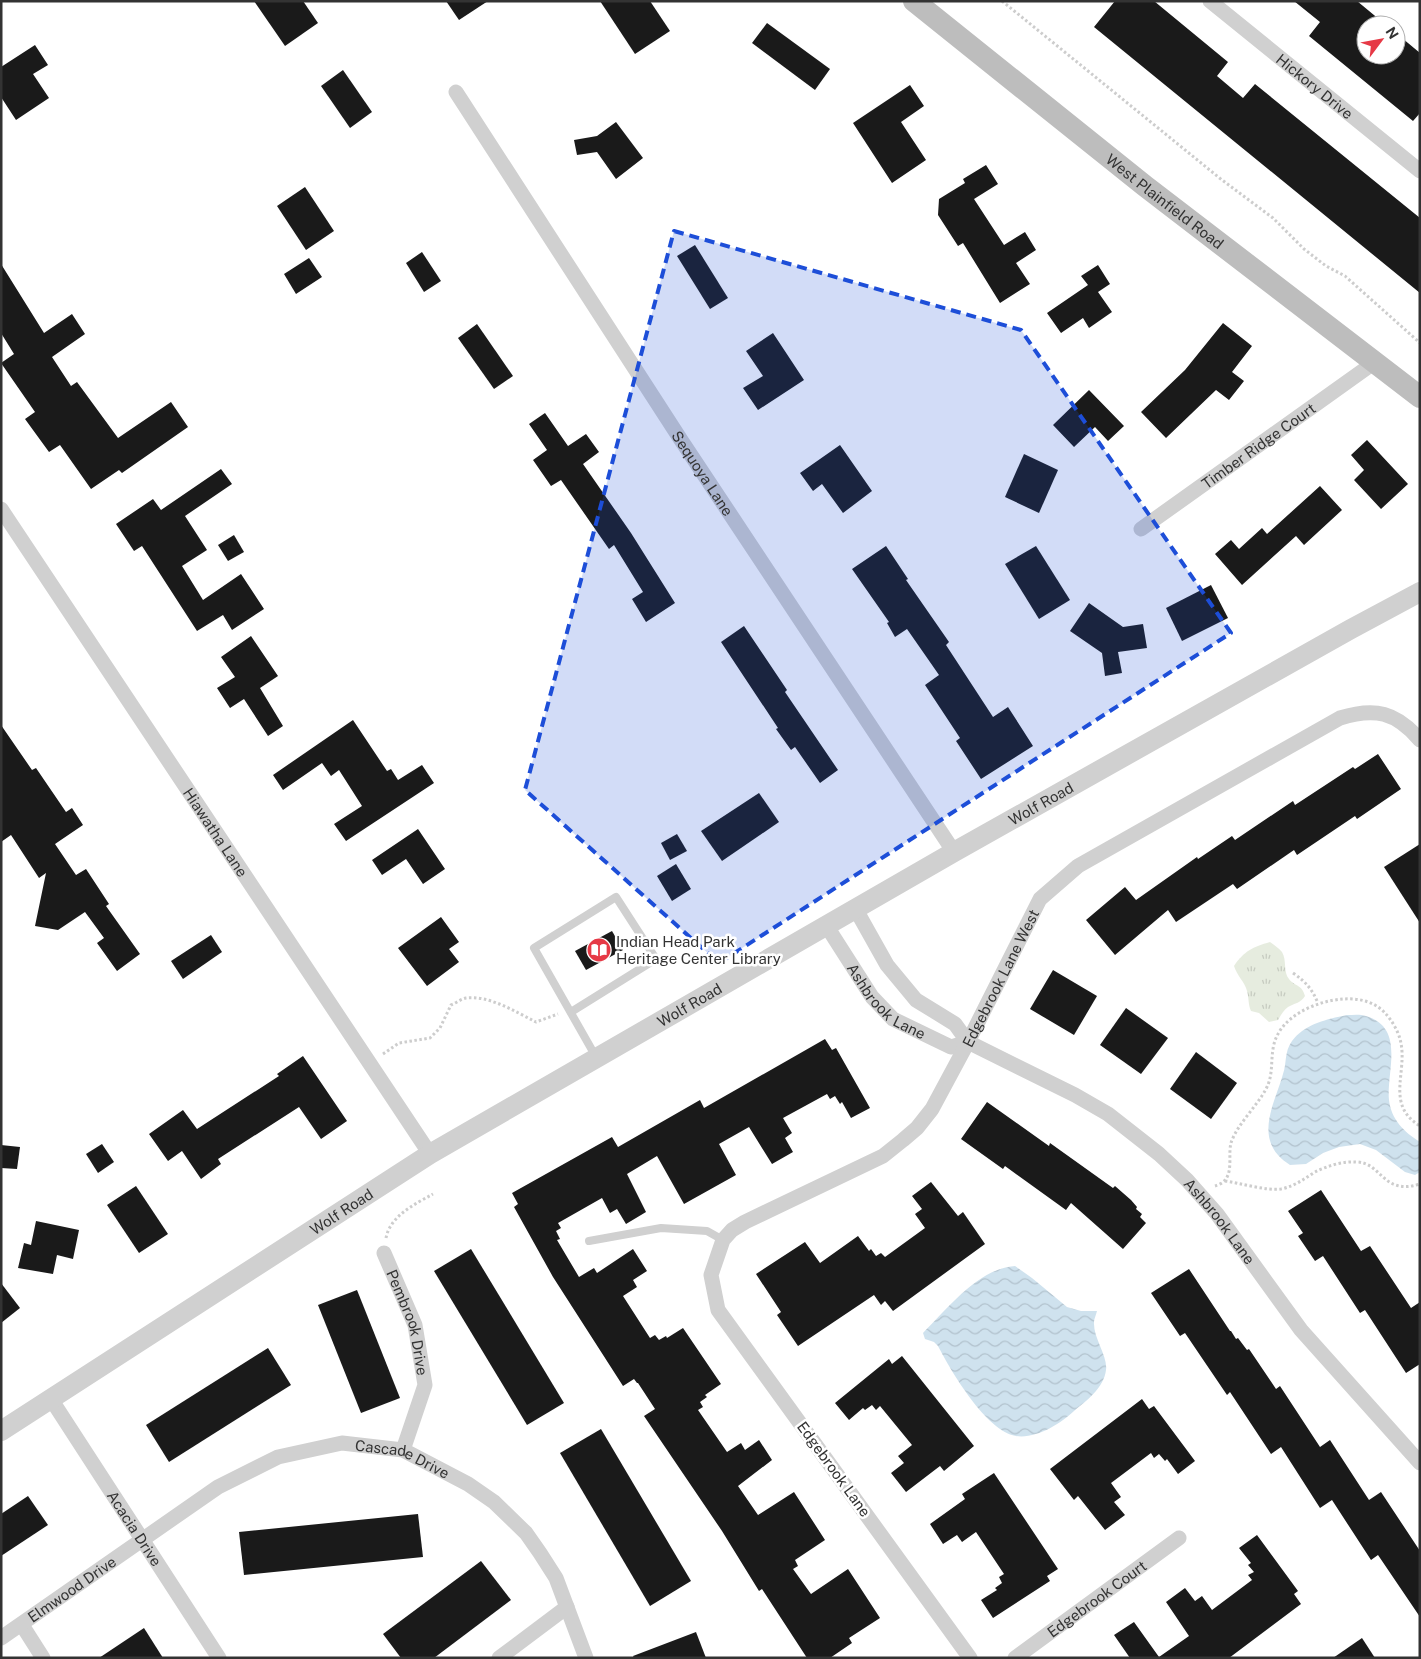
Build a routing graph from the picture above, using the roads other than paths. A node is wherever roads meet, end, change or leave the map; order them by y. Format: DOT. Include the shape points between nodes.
graph roads {
  1 [pos="914,1"];
  2 [pos="1210,1"];
  3 [pos="456,92"];
  4 [pos="1420,171"];
  5 [pos="1375,362"];
  6 [pos="1420,397"];
  7 [pos="1,509"];
  8 [pos="1141,529"];
  9 [pos="1420,592"];
  10 [pos="1420,740"];
  11 [pos="954,852"];
  12 [pos="855,908"];
  13 [pos="826,925"];
  14 [pos="571,1012"];
  15 [pos="968,1042"];
  16 [pos="597,1058"];
  17 [pos="430,1154"];
  18 [pos="724,1240"];
  19 [pos="589,1241"];
  20 [pos="384,1253"];
  21 [pos="711,1275"];
  22 [pos="51,1399"];
  23 [pos="1,1431"];
  24 [pos="403,1450"];
  25 [pos="1420,1463"];
  26 [pos="1179,1538"];
  27 [pos="142,1541"];
  28 [pos="567,1607"];
  29 [pos="22,1625"];
  30 [pos="1,1638"];
  31 [pos="43,1658"];
  32 [pos="219,1658"];
  33 [pos="500,1658"];
  34 [pos="586,1658"];
  35 [pos="970,1658"];
  36 [pos="1015,1658"];
  1 -- 5 [label="main road, West Plainfield Road" via="1146,186"];
  2 -- 4 [label="street, Hickory Drive"];
  3 -- 11 [label="street, Sequoya Lane" via="681,440"];
  5 -- 6 [label="main road, West Plainfield Road"];
  5 -- 8 [label="street, Timber Ridge Court"];
  7 -- 17 [label="street, Hiawatha Lane"];
  9 -- 11 [label="street, Wolf Road"];
  10 -- 15 [label="street, Edgebrook Lane West" via="1393,717 1381,713 1366,712 1340,718 1078,866 1040,899"];
  11 -- 12 [label="street, Wolf Road"];
  12 -- 13 [label="street, Wolf Road"];
  12 -- 15 [label="street, Ashbrook Lane" via="887,964 916,1000 955,1024"];
  13 -- 15 [label="street, Ashbrook Lane" via="872,996 894,1019 951,1047"];
  13 -- 16 [label="street, Wolf Road"];
  14 -- 14 [label="lane" via="656,959 616,897 534,948"];
  14 -- 16 [label="lane"];
  15 -- 18 [label="street, Edgebrook Lane West" via="932,1109 903,1140 883,1156 745,1222"];
  15 -- 25 [label="street, Ashbrook Lane" via="1108,1114 1159,1154 1217,1214 1301,1330"];
  16 -- 17 [label="street, Wolf Road"];
  17 -- 22 [label="street, Wolf Road"];
  18 -- 19 [label="lane" via="707,1230 661,1228"];
  18 -- 21 [label="street, Edgebrook Lane West"];
  20 -- 24 [label="street, Pembrook Drive" via="415,1325 425,1385"];
  21 -- 35 [label="street, Edgebrook Lane" via="718,1310"];
  22 -- 23 [label="street, Wolf Road"];
  22 -- 27 [label="street, Acacia Drive"];
  24 -- 27 [label="street, Cascade Drive" via="342,1443 278,1457 218,1487"];
  24 -- 28 [label="street, Cascade Drive" via="468,1484 512,1518 546,1561"];
  26 -- 36 [label="street, Edgebrook Court"];
  27 -- 29 [label="street, Elmwood Drive"];
  27 -- 32 [label="street, Acacia Drive"];
  28 -- 33 [label="street"];
  28 -- 34 [label="street, Cascade Drive"];
  29 -- 30 [label="street, Elmwood Drive"];
  29 -- 31 [label="street"];
}
